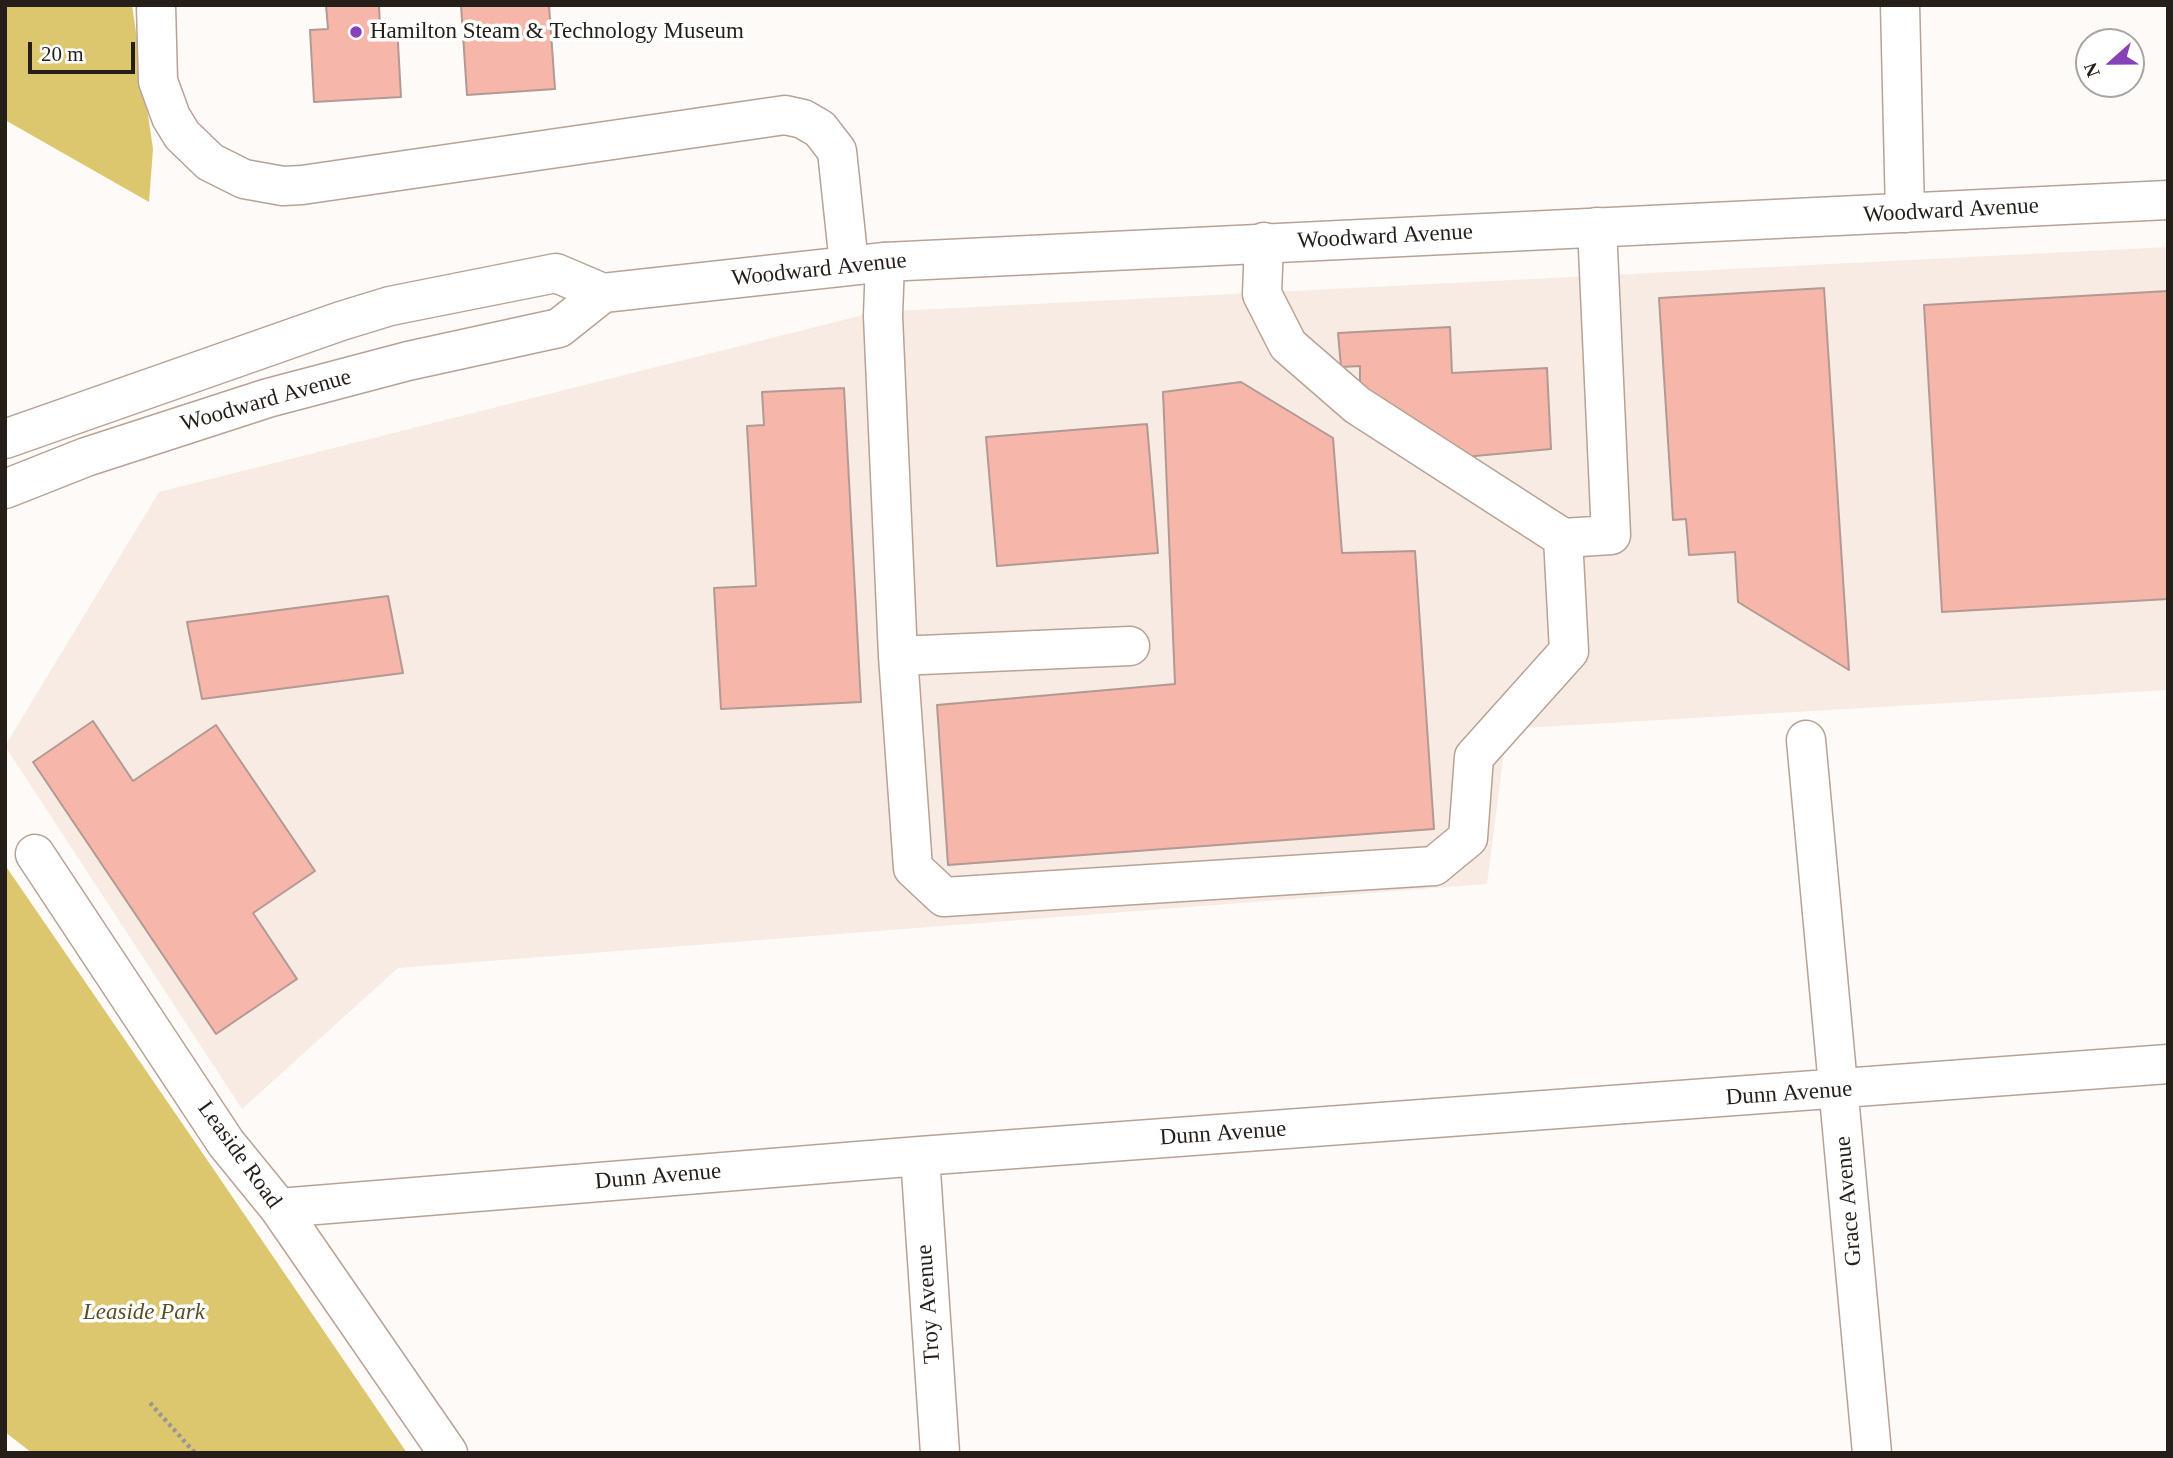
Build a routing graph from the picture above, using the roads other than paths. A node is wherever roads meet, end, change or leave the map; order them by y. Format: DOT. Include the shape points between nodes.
graph roads {
  1 [pos="156,5"];
  2 [pos="1900,5"];
  3 [pos="2168,200"];
  4 [pos="1905,213"];
  5 [pos="1597,228"];
  6 [pos="1264,242"];
  7 [pos="867,263"];
  8 [pos="603,293"];
  9 [pos="5,439"];
  10 [pos="5,489"];
  11 [pos="1563,538"];
  12 [pos="1130,646"];
  13 [pos="898,656"];
  14 [pos="1806,740"];
  15 [pos="35,854"];
  16 [pos="2168,1064"];
  17 [pos="1838,1090"];
  18 [pos="920,1156"];
  19 [pos="279,1209"];
  20 [pos="448,1453"];
  21 [pos="940,1453"];
  22 [pos="1872,1453"];
  1 -- 7 [label="street" via="158,81 171,117 194,149 244,179 302,185 785,115 820,129 837,151"];
  2 -- 4 [label="street"];
  3 -- 4 [label="street, Woodward Avenue"];
  4 -- 5 [label="street, Woodward Avenue"];
  5 -- 6 [label="street, Woodward Avenue"];
  5 -- 11 [label="street" via="1611,535"];
  6 -- 7 [label="street, Woodward Avenue"];
  6 -- 11 [label="street" via="1262,293 1289,345 1357,405"];
  7 -- 8 [label="street, Woodward Avenue"];
  7 -- 13 [label="street" via="883,316"];
  8 -- 9 [label="street, Woodward Avenue" via="556,273 390,306"];
  8 -- 10 [label="street, Woodward Avenue" via="559,327 268,398 86,457"];
  11 -- 13 [label="street" via="1569,651 1475,757 1468,838 1434,866 944,897 913,868"];
  12 -- 13 [label="street"];
  14 -- 17 [label="street, Grace Avenue"];
  15 -- 19 [label="street, Leaside Road" via="226,1143"];
  16 -- 17 [label="street, Dunn Avenue"];
  17 -- 18 [label="street, Dunn Avenue"];
  17 -- 22 [label="street, Grace Avenue"];
  18 -- 19 [label="street, Dunn Avenue"];
  18 -- 21 [label="street, Troy Avenue"];
  19 -- 20 [label="street, Leaside Road"];
}
